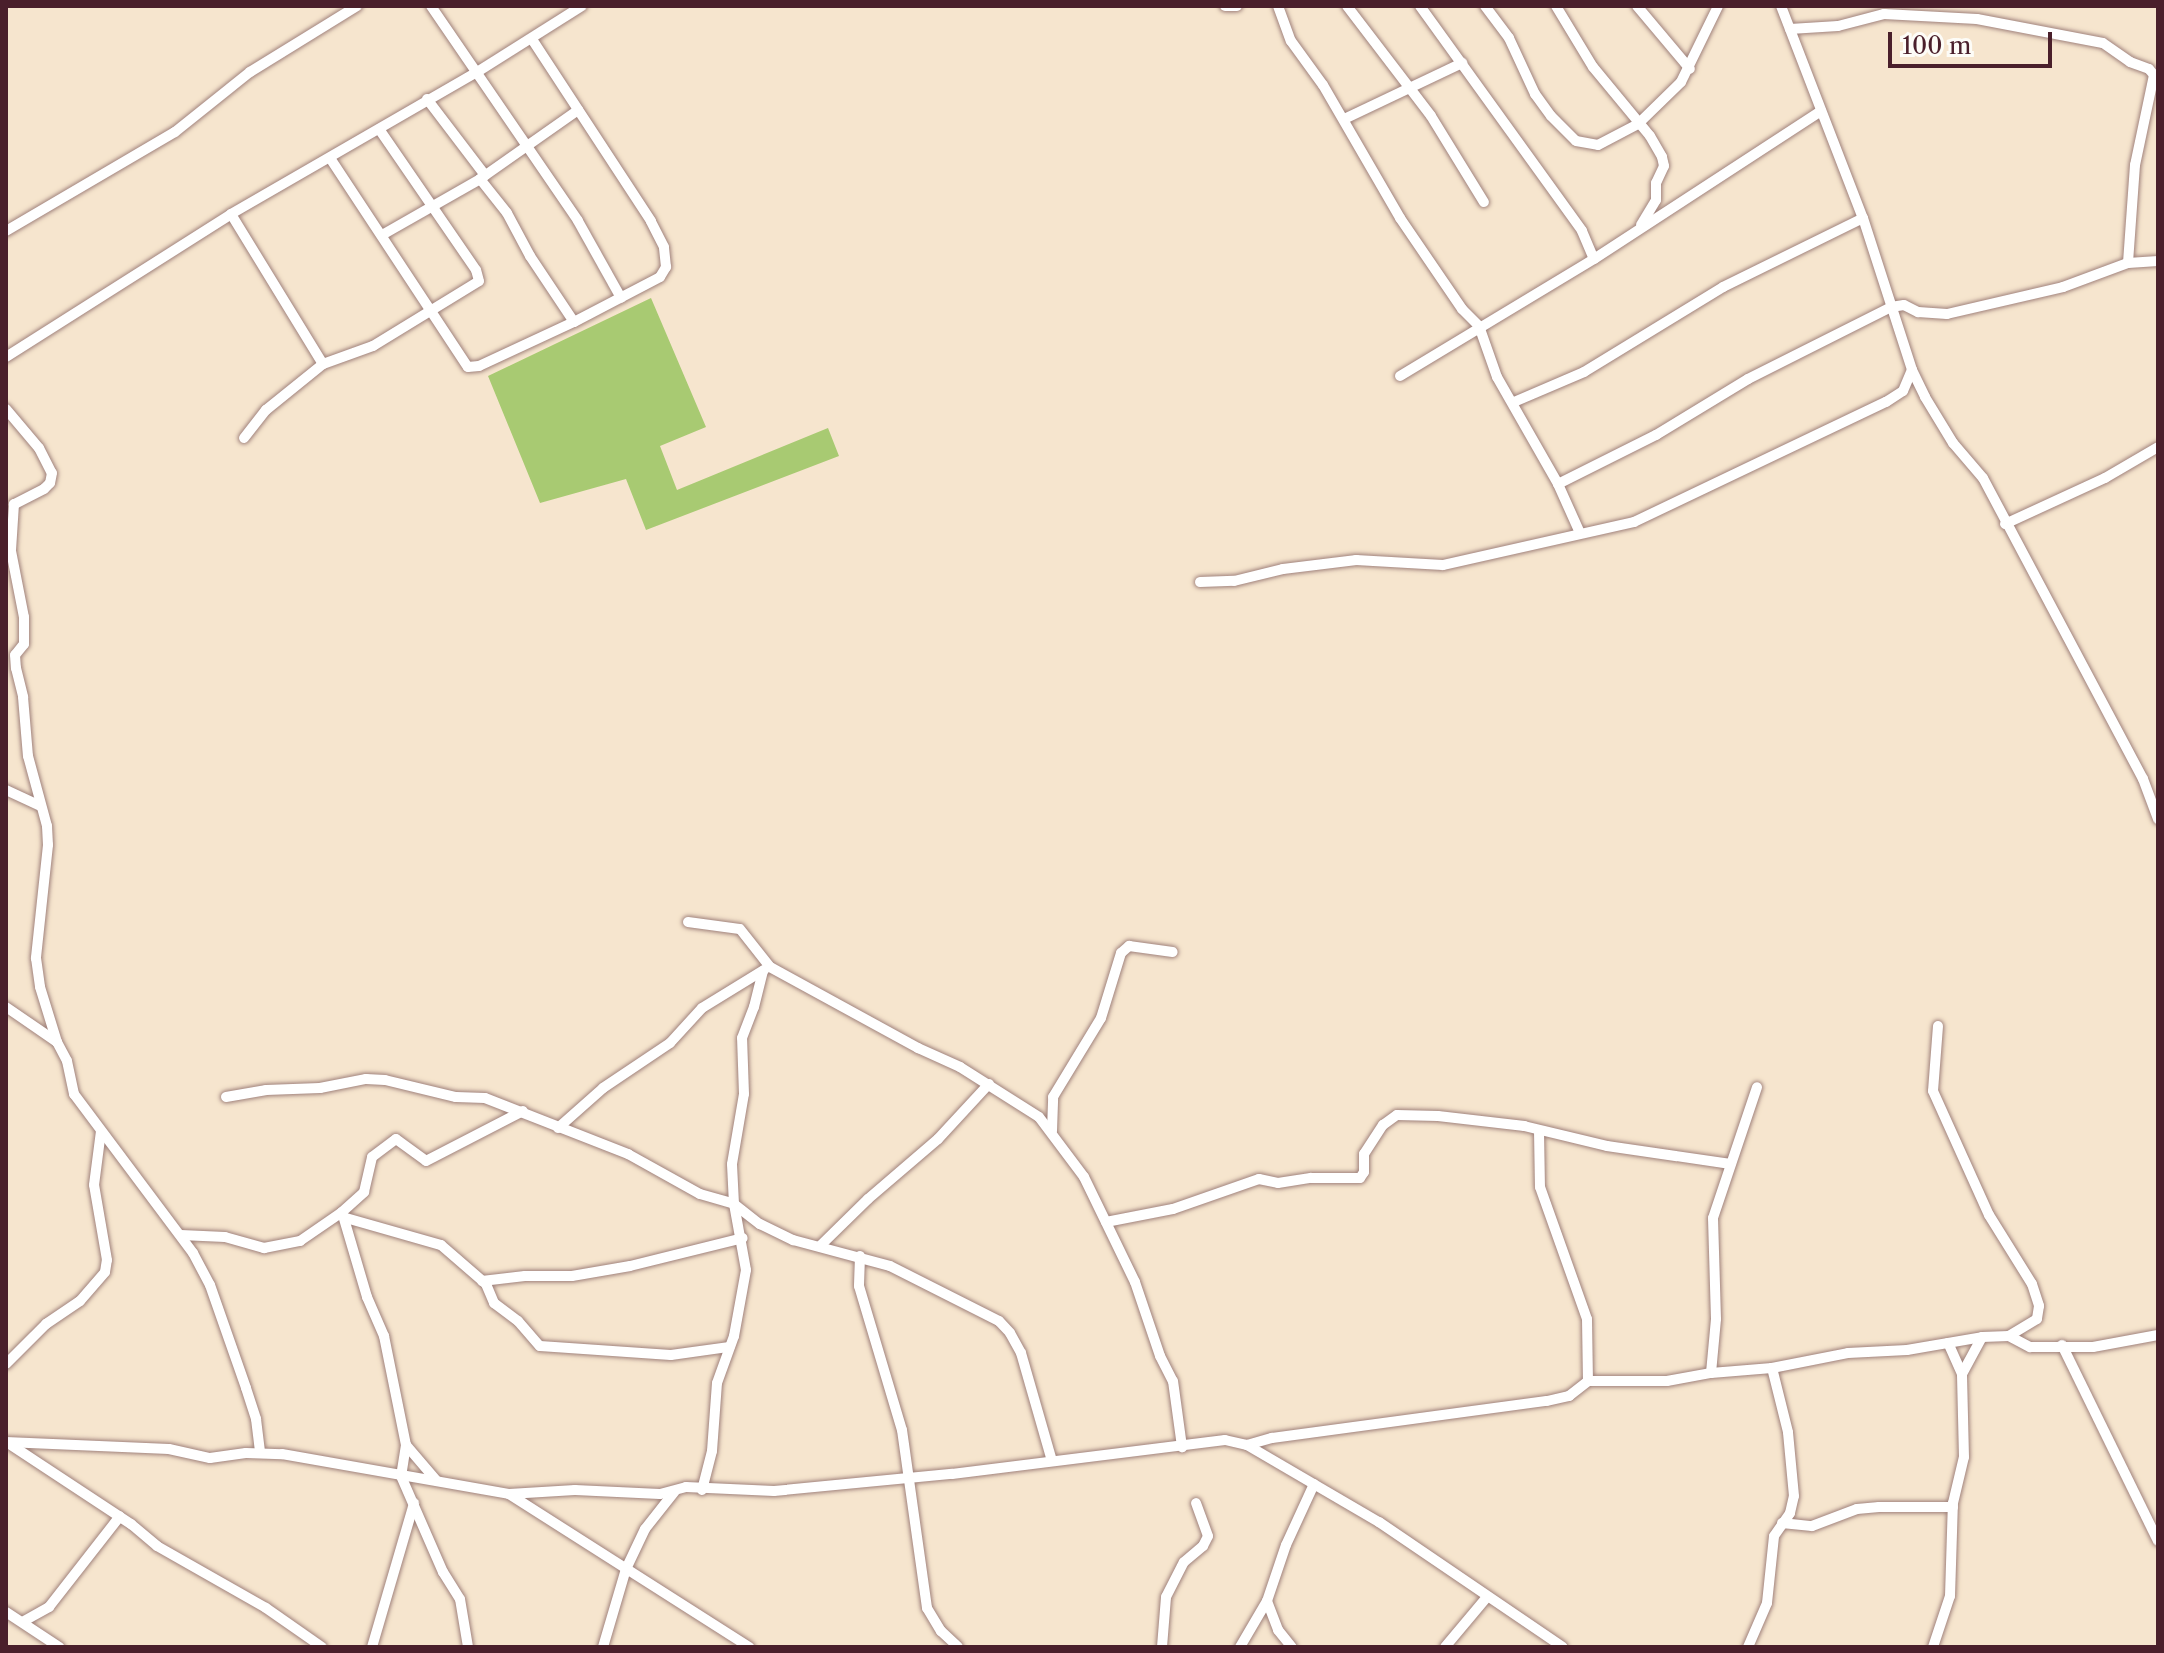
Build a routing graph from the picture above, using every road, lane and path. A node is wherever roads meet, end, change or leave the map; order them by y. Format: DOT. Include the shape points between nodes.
graph roads {
  1 [pos="357,6"];
  2 [pos="431,6"];
  3 [pos="582,6"];
  4 [pos="1225,6"];
  5 [pos="1237,6"];
  6 [pos="1278,6"];
  7 [pos="1347,6"];
  8 [pos="1420,6"];
  9 [pos="1485,6"];
  10 [pos="1556,6"];
  11 [pos="1637,6"];
  12 [pos="1781,6"];
  13 [pos="1715,7"];
  14 [pos="1910,10"];
  15 [pos="1790,29"];
  16 [pos="532,39"];
  17 [pos="1462,63"];
  18 [pos="1690,69"];
  19 [pos="477,72"];
  20 [pos="1410,89"];
  21 [pos="427,99"];
  22 [pos="578,110"];
  23 [pos="1821,111"];
  24 [pos="1344,119"];
  25 [pos="1638,124"];
  26 [pos="379,129"];
  27 [pos="527,147"];
  28 [pos="330,158"];
  29 [pos="483,177"];
  30 [pos="1484,202"];
  31 [pos="433,208"];
  32 [pos="231,214"];
  33 [pos="1863,218"];
  34 [pos="1637,230"];
  35 [pos="6,231"];
  36 [pos="382,235"];
  37 [pos="1594,259"];
  38 [pos="2158,261"];
  39 [pos="2128,263"];
  40 [pos="621,298"];
  41 [pos="1891,307"];
  42 [pos="429,312"];
  43 [pos="574,322"];
  44 [pos="1479,326"];
  45 [pos="6,357"];
  46 [pos="323,364"];
  47 [pos="1912,370"];
  48 [pos="1400,376"];
  49 [pos="1514,402"];
  50 [pos="6,409"];
  51 [pos="244,438"];
  52 [pos="2158,447"];
  53 [pos="1558,484"];
  54 [pos="2005,524"];
  55 [pos="1580,533"];
  56 [pos="1200,582"];
  57 [pos="16,668"];
  58 [pos="6,678"];
  59 [pos="6,790"];
  60 [pos="41,806"];
  61 [pos="2158,819"];
  62 [pos="688,922"];
  63 [pos="1173,952"];
  64 [pos="766,969"];
  65 [pos="6,1007"];
  66 [pos="1938,1026"];
  67 [pos="57,1042"];
  68 [pos="989,1084"];
  69 [pos="1757,1087"];
  70 [pos="226,1097"];
  71 [pos="523,1111"];
  72 [pos="558,1128"];
  73 [pos="101,1131"];
  74 [pos="1052,1131"];
  75 [pos="1539,1131"];
  76 [pos="1731,1164"];
  77 [pos="734,1204"];
  78 [pos="344,1215"];
  79 [pos="1106,1222"];
  80 [pos="181,1235"];
  81 [pos="743,1238"];
  82 [pos="820,1246"];
  83 [pos="860,1256"];
  84 [pos="482,1281"];
  85 [pos="2158,1335"];
  86 [pos="2009,1336"];
  87 [pos="1982,1337"];
  88 [pos="1948,1343"];
  89 [pos="2062,1345"];
  90 [pos="729,1347"];
  91 [pos="6,1364"];
  92 [pos="1772,1368"];
  93 [pos="1711,1373"];
  94 [pos="1962,1374"];
  95 [pos="1588,1381"];
  96 [pos="6,1442"];
  97 [pos="406,1445"];
  98 [pos="1247,1445"];
  99 [pos="1182,1447"];
  100 [pos="260,1453"];
  101 [pos="1052,1461"];
  102 [pos="401,1476"];
  103 [pos="909,1478"];
  104 [pos="436,1480"];
  105 [pos="1314,1484"];
  106 [pos="676,1490"];
  107 [pos="702,1490"];
  108 [pos="509,1494"];
  109 [pos="414,1503"];
  110 [pos="1196,1503"];
  111 [pos="1953,1507"];
  112 [pos="120,1516"];
  113 [pos="1782,1523"];
  114 [pos="2158,1541"];
  115 [pos="626,1569"];
  116 [pos="1487,1597"];
  117 [pos="1267,1601"];
  118 [pos="6,1612"];
  119 [pos="24,1621"];
  120 [pos="59,1647"];
  121 [pos="322,1647"];
  122 [pos="372,1647"];
  123 [pos="468,1647"];
  124 [pos="603,1647"];
  125 [pos="749,1647"];
  126 [pos="958,1647"];
  127 [pos="1162,1647"];
  128 [pos="1240,1647"];
  129 [pos="1292,1647"];
  130 [pos="1445,1647"];
  131 [pos="1563,1647"];
  132 [pos="1748,1647"];
  133 [pos="1933,1647"];
  1 -- 35 [label="street" via="250,72 175,132"];
  2 -- 19 [label="street"];
  3 -- 16 [label="street"];
  4 -- 5 [label="street"];
  6 -- 24 [label="street" via="1291,41"];
  7 -- 20 [label="street"];
  8 -- 17 [label="street"];
  9 -- 25 [label="street" via="1509,38 1535,94 1576,141 1598,145"];
  10 -- 25 [label="street" via="1593,67"];
  11 -- 18 [label="street"];
  12 -- 15 [label="street"];
  13 -- 18 [label="street"];
  14 -- 15 [label="street" via="1838,26"];
  14 -- 39 [label="street" via="2103,43 2154,75 2135,165"];
  15 -- 23 [label="street"];
  16 -- 19 [label="street"];
  16 -- 22 [label="street"];
  17 -- 20 [label="street"];
  17 -- 37 [label="street" via="1582,231"];
  18 -- 25 [label="street"];
  19 -- 21 [label="street"];
  19 -- 27 [label="street"];
  20 -- 24 [label="street"];
  20 -- 30 [label="street"];
  21 -- 26 [label="street"];
  21 -- 29 [label="street"];
  22 -- 27 [label="street"];
  22 -- 40 [label="street" via="664,247 666,267 660,277"];
  23 -- 33 [label="street"];
  23 -- 34 [label="street"];
  24 -- 44 [label="street" via="1400,218"];
  25 -- 34 [label="street" via="1664,166 1656,200"];
  26 -- 28 [label="street"];
  26 -- 31 [label="street"];
  27 -- 29 [label="street"];
  27 -- 40 [label="street" via="578,221"];
  28 -- 32 [label="street"];
  28 -- 36 [label="street"];
  29 -- 31 [label="street"];
  29 -- 43 [label="street"];
  31 -- 36 [label="street"];
  31 -- 42 [label="street" via="479,281"];
  32 -- 45 [label="street"];
  32 -- 46 [label="street"];
  33 -- 41 [label="street"];
  33 -- 49 [label="street" via="1723,287 1584,372"];
  34 -- 37 [label="street"];
  36 -- 42 [label="street"];
  37 -- 44 [label="street"];
  38 -- 39 [label="street"];
  39 -- 41 [label="street" via="2063,287 1964,310 1931,315 1904,305"];
  40 -- 43 [label="street"];
  41 -- 47 [label="street"];
  41 -- 53 [label="street"];
  42 -- 43 [label="street" via="468,367"];
  42 -- 46 [label="street" via="373,346"];
  44 -- 48 [label="street"];
  44 -- 49 [label="street" via="1497,377"];
  46 -- 51 [label="street" via="266,410"];
  47 -- 54 [label="street" via="1953,443 1983,478"];
  47 -- 55 [label="street" via="1903,391 1872,409 1634,522"];
  49 -- 53 [label="street"];
  50 -- 57 [label="street" via="39,448 52,473 44,489 14,504 11,551 24,617 24,644 15,655"];
  52 -- 54 [label="street"];
  53 -- 55 [label="street"];
  54 -- 61 [label="street" via="2143,779"];
  55 -- 56 [label="street" via="1443,565 1356,560"];
  57 -- 58 [label="street"];
  57 -- 60 [label="street"];
  59 -- 60 [label="street"];
  60 -- 67 [label="street" via="48,845 36,958"];
  62 -- 64 [label="street" via="740,929"];
  63 -- 74 [label="street" via="1129,946 1121,953 1101,1018 1053,1097"];
  64 -- 68 [label="street"];
  64 -- 72 [label="street" via="702,1008 670,1043 603,1088"];
  64 -- 77 [label="street" via="741,1044 744,1094 732,1164"];
  65 -- 67 [label="street"];
  66 -- 86 [label="street" via="1933,1091 1989,1215 2036,1295 2037,1319"];
  67 -- 73 [label="street" via="74,1094"];
  68 -- 74 [label="street"];
  68 -- 82 [label="street" via="938,1139"];
  69 -- 76 [label="street"];
  70 -- 71 [label="street" via="385,1080 439,1094 485,1098"];
  71 -- 72 [label="street"];
  71 -- 78 [label="street" via="426,1161 396,1139 372,1157 364,1192"];
  72 -- 77 [label="street" via="628,1154 700,1194"];
  73 -- 80 [label="street"];
  73 -- 91 [label="street" via="94,1185 105,1272 80,1301 46,1324"];
  74 -- 79 [label="street"];
  75 -- 76 [label="street"];
  75 -- 79 [label="street" via="1397,1115 1383,1125 1364,1154 1360,1178 1278,1183 1259,1179 1173,1209"];
  75 -- 95 [label="street" via="1540,1187 1587,1319"];
  76 -- 93 [label="street" via="1713,1218 1716,1319"];
  77 -- 81 [label="street"];
  77 -- 82 [label="street" via="760,1224"];
  78 -- 80 [label="street" via="282,1247"];
  78 -- 84 [label="street" via="437,1243"];
  78 -- 97 [label="street" via="384,1336"];
  79 -- 99 [label="street" via="1173,1381"];
  80 -- 100 [label="street" via="210,1285 256,1419"];
  81 -- 84 [label="street" via="572,1276"];
  81 -- 90 [label="street" via="746,1270"];
  82 -- 83 [label="street"];
  83 -- 101 [label="street" via="999,1321 1021,1353"];
  83 -- 103 [label="street" via="859,1286 902,1430"];
  84 -- 90 [label="street" via="494,1303 540,1346 671,1355"];
  85 -- 89 [label="street" via="2093,1347"];
  86 -- 87 [label="street"];
  86 -- 89 [label="street" via="2030,1347"];
  87 -- 88 [label="street"];
  87 -- 94 [label="street"];
  88 -- 92 [label="street" via="1848,1353"];
  88 -- 94 [label="street"];
  89 -- 114 [label="street"];
  90 -- 107 [label="street" via="717,1383 712,1451"];
  92 -- 93 [label="street"];
  92 -- 113 [label="street" via="1793,1463 1794,1496"];
  93 -- 95 [label="street" via="1667,1381"];
  94 -- 111 [label="street" via="1964,1457"];
  95 -- 98 [label="street" via="1569,1396 1547,1401"];
  96 -- 100 [label="street" via="169,1449 210,1458"];
  96 -- 112 [label="street"];
  97 -- 102 [label="street"];
  97 -- 104 [label="street"];
  98 -- 99 [label="street" via="1225,1440"];
  98 -- 105 [label="street"];
  99 -- 101 [label="street"];
  100 -- 102 [label="street"];
  101 -- 103 [label="street"];
  102 -- 104 [label="street"];
  102 -- 109 [label="street"];
  103 -- 107 [label="street" via="774,1491"];
  103 -- 126 [label="street" via="927,1608"];
  104 -- 108 [label="street"];
  105 -- 116 [label="street"];
  105 -- 117 [label="street"];
  106 -- 107 [label="street"];
  106 -- 108 [label="street"];
  106 -- 115 [label="street" via="645,1529"];
  108 -- 115 [label="street"];
  109 -- 122 [label="street"];
  109 -- 123 [label="street" via="460,1599"];
  110 -- 127 [label="street" via="1208,1536 1184,1562 1166,1597"];
  111 -- 113 [label="street" via="1857,1509 1812,1526"];
  111 -- 133 [label="street" via="1950,1596"];
  112 -- 119 [label="street" via="49,1607"];
  112 -- 121 [label="street" via="157,1546 266,1608"];
  113 -- 132 [label="street" via="1774,1536 1764,1616"];
  115 -- 124 [label="street"];
  115 -- 125 [label="street"];
  116 -- 130 [label="street"];
  116 -- 131 [label="street"];
  117 -- 128 [label="street"];
  117 -- 129 [label="street" via="1278,1630"];
  118 -- 119 [label="street"];
  119 -- 120 [label="street"];
}
